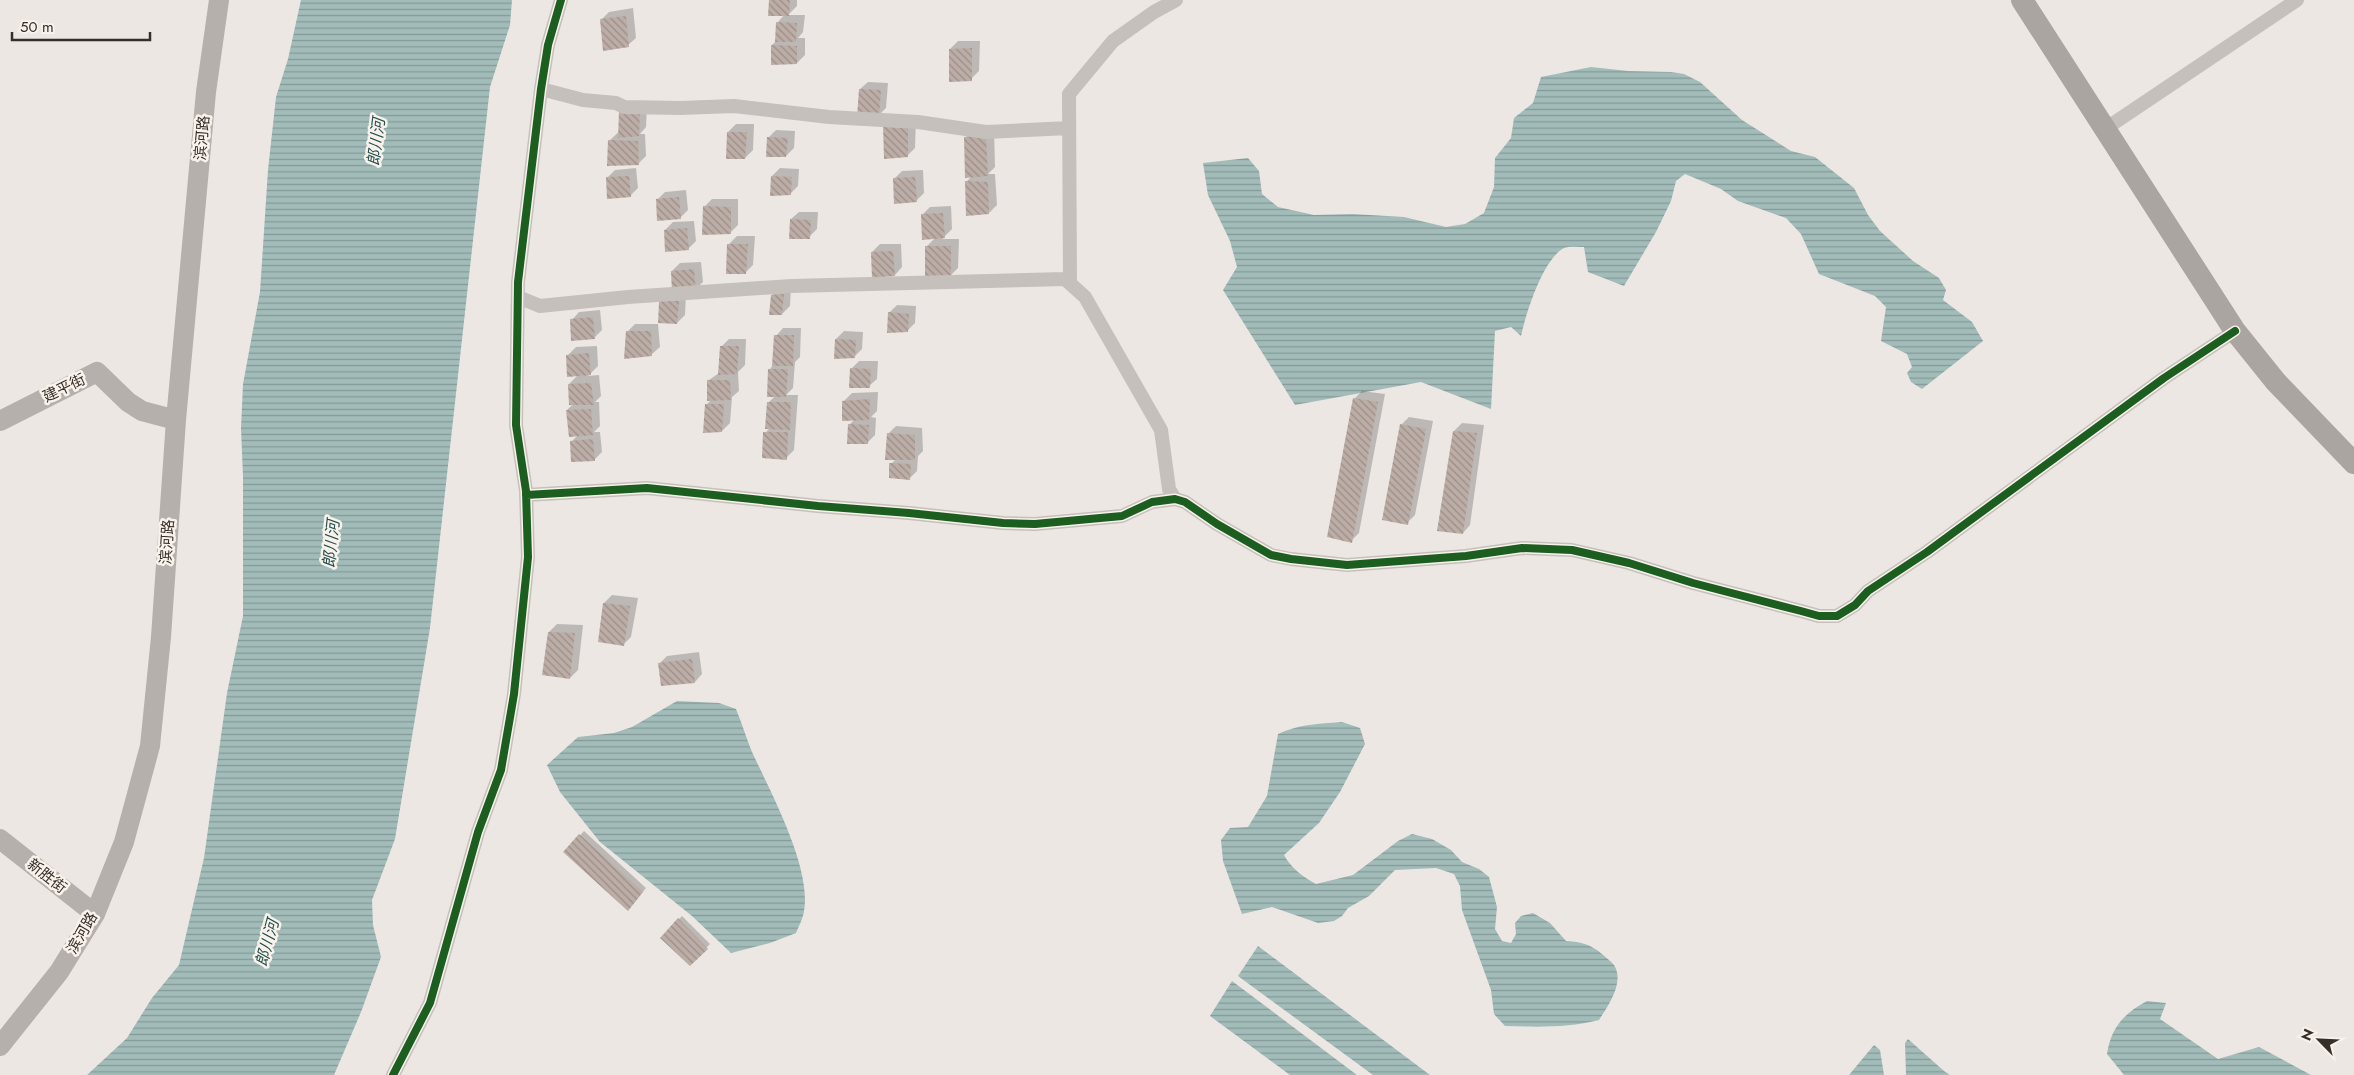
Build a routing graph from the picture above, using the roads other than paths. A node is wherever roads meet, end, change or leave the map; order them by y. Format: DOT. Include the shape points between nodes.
graph roads {
  1 [pos="219,0"];
  2 [pos="561,0"];
  3 [pos="1176,0"];
  4 [pos="2022,0"];
  5 [pos="2297,0"];
  6 [pos="541,89"];
  7 [pos="1069,128"];
  8 [pos="2106,129"];
  9 [pos="1070,283"];
  10 [pos="518,297"];
  11 [pos="2235,331"];
  12 [pos="176,420"];
  13 [pos="0,421"];
  14 [pos="2354,463"];
  15 [pos="526,495"];
  16 [pos="1175,500"];
  17 [pos="0,839"];
  18 [pos="95,914"];
  19 [pos="0,1046"];
  20 [pos="393,1075"];
  1 -- 12 [label="street, 滨河路" via="206,92"];
  2 -- 6 [label="street" via="548,45"];
  3 -- 7 [label="street" via="1113,41 1069,94"];
  4 -- 8 [label="main road"];
  5 -- 8 [label="street"];
  6 -- 7 [label="street" via="624,107 734,106 829,118 918,122 986,132"];
  6 -- 10 [label="street"];
  7 -- 9 [label="street"];
  8 -- 11 [label="main road"];
  9 -- 10 [label="street" via="1057,278 792,286 628,296 540,306"];
  9 -- 16 [label="street" via="1085,297 1162,430 1168,489"];
  10 -- 15 [label="street" via="516,425"];
  11 -- 14 [label="main road" via="2276,382"];
  11 -- 16 [label="street" via="2164,378 1868,592 1855,606 1837,616 1801,612 1572,550 1522,548 1466,556 1347,565 1291,559 1271,555 1185,502"];
  12 -- 13 [label="street, 建平街" via="142,411 97,372"];
  12 -- 18 [label="street, 滨河路" via="150,746 124,842"];
  15 -- 16 [label="street" via="647,488 1034,524 1122,516 1152,502"];
  15 -- 20 [label="street" via="528,557 514,694 501,770 478,832 430,1004"];
  17 -- 18 [label="street, 新胜街"];
  18 -- 19 [label="street, 滨河路" via="59,972"];
}
